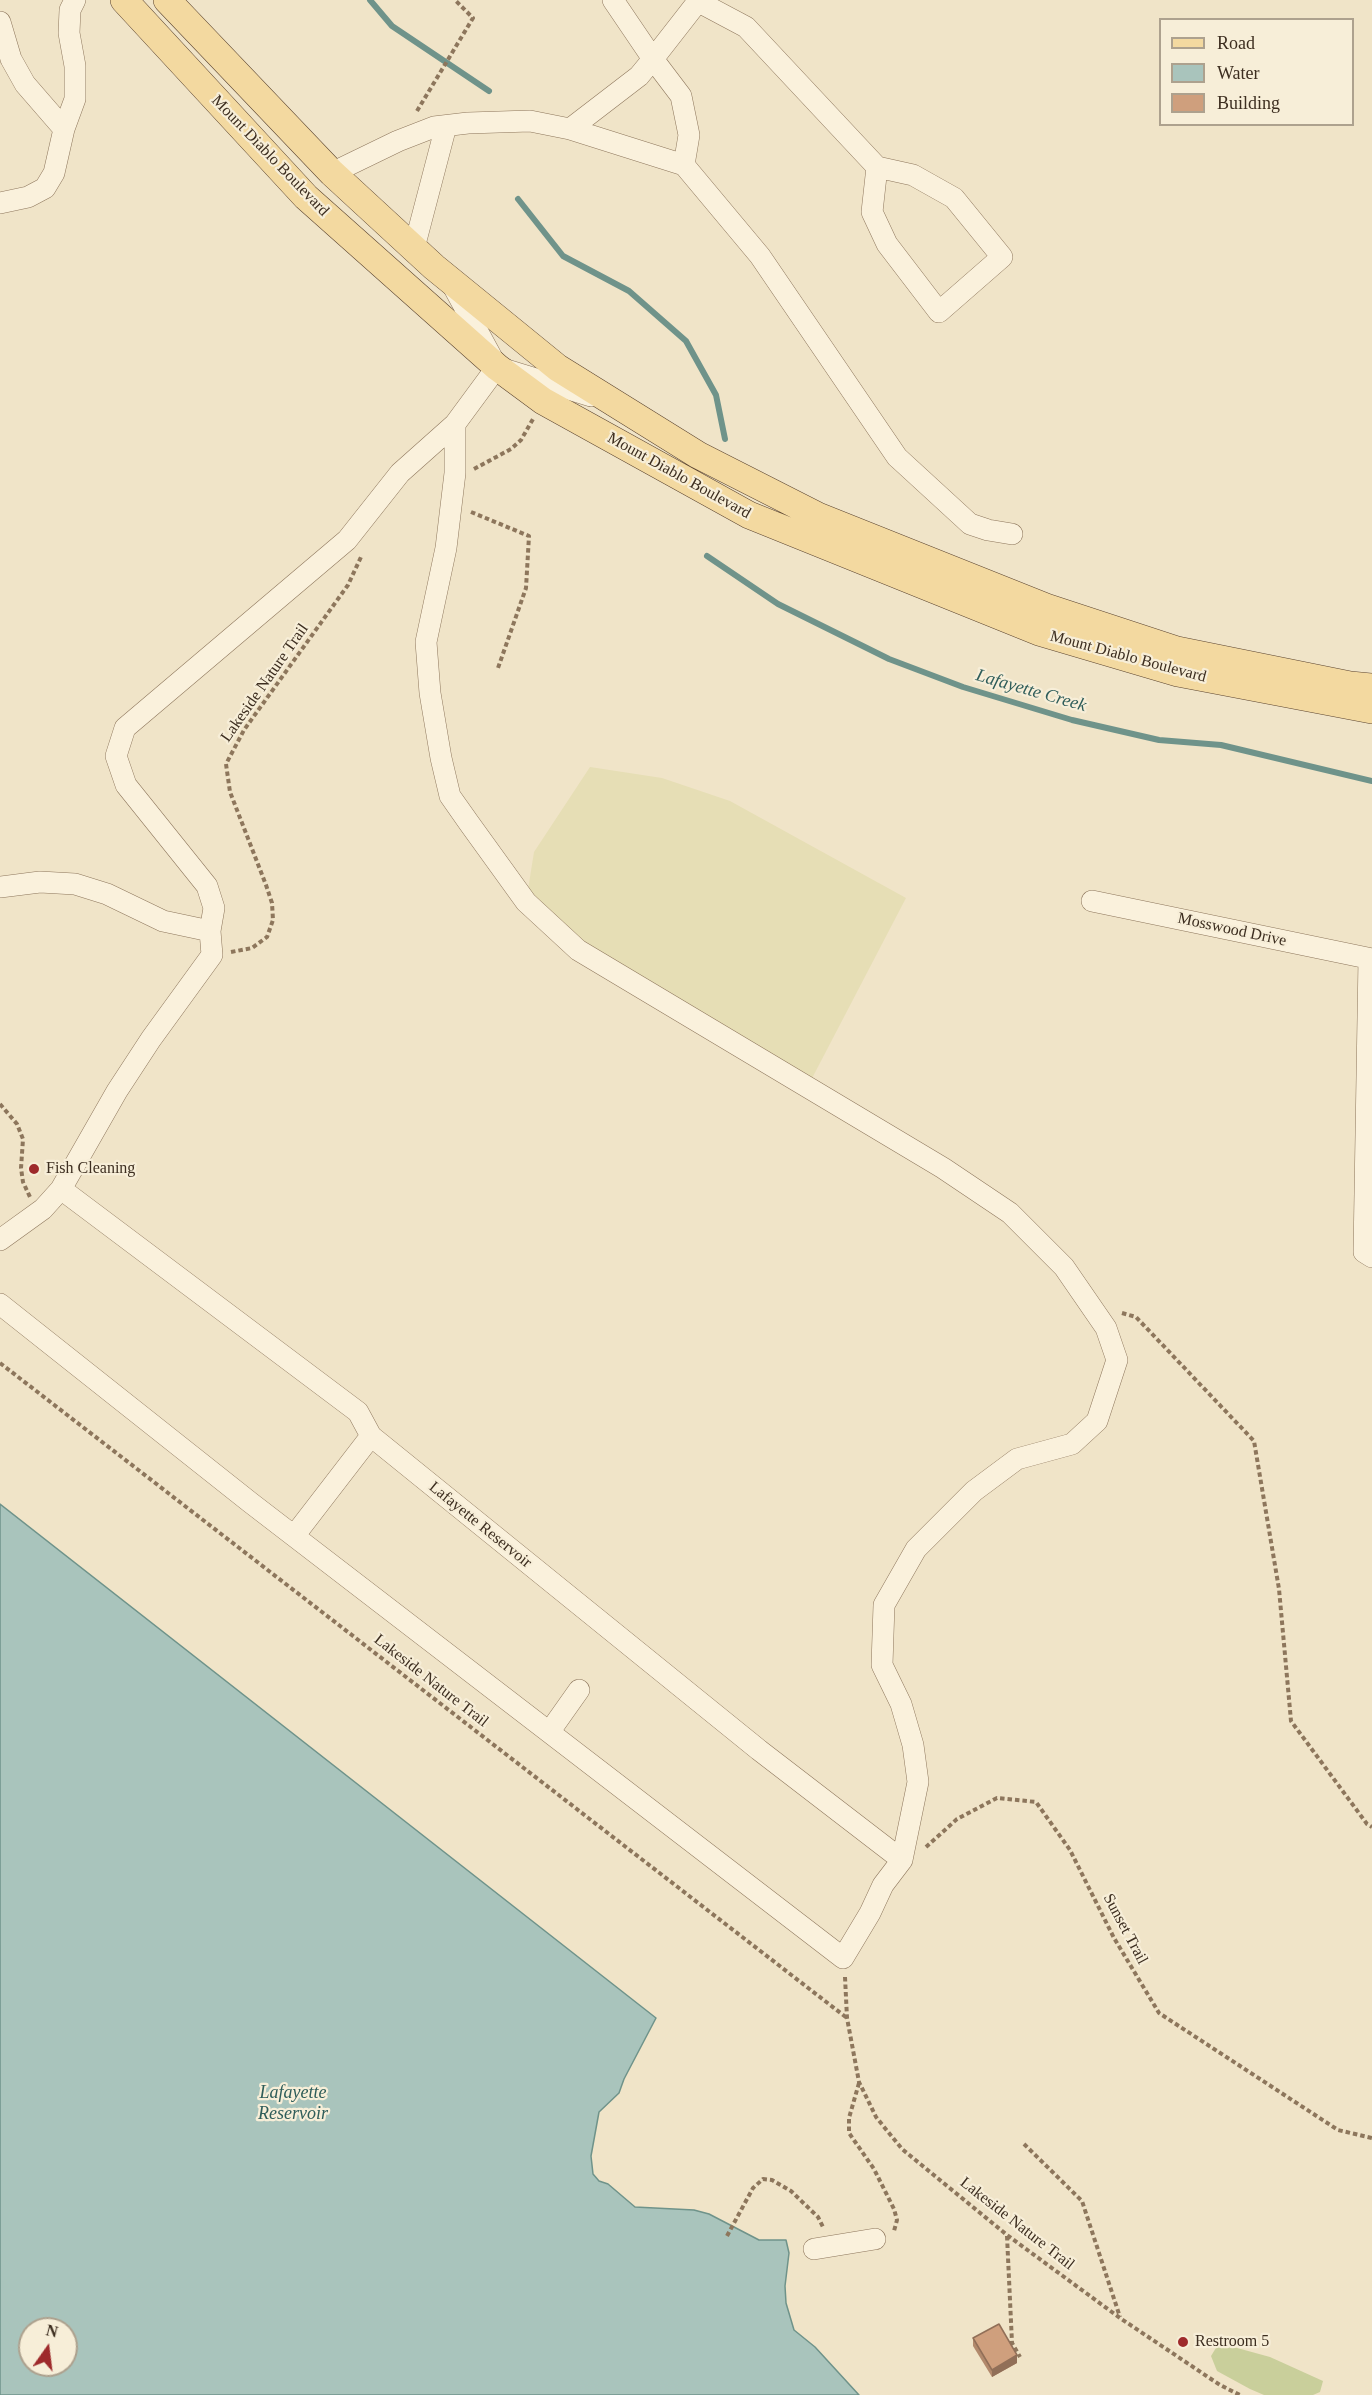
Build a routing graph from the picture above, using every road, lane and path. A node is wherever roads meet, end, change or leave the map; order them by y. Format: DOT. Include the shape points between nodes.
graph roads {
  1 [pos="75,0"];
  2 [pos="124,0"];
  3 [pos="167,0"];
  4 [pos="455,0"];
  5 [pos="613,0"];
  6 [pos="699,1"];
  7 [pos="0,22"];
  8 [pos="653,59"];
  9 [pos="436,80"];
  10 [pos="446,126"];
  11 [pos="64,129"];
  12 [pos="570,129"];
  13 [pos="684,165"];
  14 [pos="877,167"];
  15 [pos="332,173"];
  16 [pos="0,203"];
  17 [pos="414,248"];
  18 [pos="450,280"];
  19 [pos="497,367"];
  20 [pos="543,401"];
  21 [pos="614,403"];
  22 [pos="455,424"];
  23 [pos="454,473"];
  24 [pos="451,503"];
  25 [pos="1012,534"];
  26 [pos="361,555"];
  27 [pos="498,668"];
  28 [pos="1372,687"];
  29 [pos="1372,710"];
  30 [pos="0,887"];
  31 [pos="1092,901"];
  32 [pos="210,932"];
  33 [pos="212,955"];
  34 [pos="1371,959"];
  35 [pos="0,1104"];
  36 [pos="1369,1132"];
  37 [pos="34,1186"];
  38 [pos="61,1189"];
  39 [pos="27,1193"];
  40 [pos="43,1209"];
  41 [pos="0,1240"];
  42 [pos="1369,1254"];
  43 [pos="1089,1303"];
  44 [pos="0,1304"];
  45 [pos="0,1362"];
  46 [pos="370,1436"];
  47 [pos="294,1536"];
  48 [pos="579,1690"];
  49 [pos="550,1731"];
  50 [pos="1372,1827"];
  51 [pos="924,1849"];
  52 [pos="902,1860"];
  53 [pos="843,1958"];
  54 [pos="847,2018"];
  55 [pos="859,2082"];
  56 [pos="1372,2138"];
  57 [pos="1024,2144"];
  58 [pos="1007,2235"];
  59 [pos="727,2236"];
  60 [pos="874,2239"];
  61 [pos="818,2248"];
  62 [pos="1120,2318"];
  63 [pos="1020,2357"];
  64 [pos="1240,2395"];
  1 -- 11 [label="street" via="70,10 69,33 75,99"];
  2 -- 19 [label="main road, Mount Diablo Boulevard" via="306,197"];
  3 -- 15 [label="main road, Mount Diablo Boulevard"];
  4 -- 9 [label="path" via="473,18"];
  5 -- 8 [label="street"];
  6 -- 8 [label="street"];
  6 -- 14 [label="street" via="746,27"];
  7 -- 11 [label="street" via="11,59 25,84"];
  8 -- 12 [label="street" via="639,76"];
  8 -- 13 [label="street" via="681,96 689,135"];
  10 -- 12 [label="street" via="524,121"];
  10 -- 15 [label="street" via="398,141"];
  10 -- 17 [label="street"];
  11 -- 16 [label="street" via="54,173 45,188 28,197"];
  12 -- 13 [label="street"];
  13 -- 25 [label="street" via="760,256 897,457 970,524"];
  14 -- 14 [label="street" via="913,175 954,198 1002,257 939,312 887,244 872,212"];
  15 -- 17 [label="main road, Mount Diablo Boulevard"];
  17 -- 18 [label="main road, Mount Diablo Boulevard"];
  18 -- 19 [label="street"];
  18 -- 21 [label="main road, Mount Diablo Boulevard" via="558,368"];
  19 -- 20 [label="main road, Mount Diablo Boulevard"];
  19 -- 21 [label="street"];
  19 -- 22 [label="street"];
  20 -- 23 [label="path" via="512,450 477,468"];
  20 -- 29 [label="main road, Mount Diablo Boulevard" via="748,515 1039,632 1178,673"];
  21 -- 28 [label="main road, Mount Diablo Boulevard" via="698,455 818,516 1046,608 1177,651"];
  22 -- 23 [label="street"];
  22 -- 32 [label="street" via="400,473 347,540 125,728 116,756 126,785 207,886 214,908"];
  23 -- 24 [label="street"];
  24 -- 27 [label="path" via="529,536 526,588"];
  24 -- 43 [label="street" via="446,548 426,642 441,758 450,796 526,902 578,950 914,1150 1010,1213 1064,1267"];
  26 -- 33 [label="path, Lakeside Nature Trail" via="348,585 244,730 226,764 230,792 272,903 273,921 267,937 252,948"];
  30 -- 32 [label="street" via="40,882 75,884 107,894 163,921"];
  31 -- 34 [label="street, Mosswood Drive"];
  32 -- 33 [label="street"];
  33 -- 38 [label="street" via="117,1091"];
  34 -- 36 [label="street"];
  35 -- 39 [label="path" via="17,1124 22,1139 21,1168"];
  36 -- 42 [label="street"];
  37 -- 39 [label="path"];
  38 -- 40 [label="street"];
  38 -- 46 [label="street, Lafayette Reservoir" via="358,1412"];
  39 -- 40 [label="path"];
  40 -- 41 [label="street"];
  43 -- 50 [label="path" via="1136,1317 1254,1441 1279,1589 1291,1722"];
  43 -- 52 [label="street" via="1106,1328 1117,1360 1097,1421 1072,1444 1017,1459 974,1491 916,1550 884,1605 882,1665 901,1704 914,1745 918,1782"];
  44 -- 47 [label="street"];
  45 -- 54 [label="path, Lakeside Nature Trail"];
  46 -- 47 [label="street"];
  46 -- 52 [label="street, Lafayette Reservoir" via="759,1750"];
  47 -- 49 [label="street"];
  48 -- 49 [label="street"];
  49 -- 53 [label="street"];
  51 -- 56 [label="path, Sunset Trail" via="957,1819 997,1798 1036,1802 1070,1850 1114,1938 1159,2013 1338,2130"];
  52 -- 53 [label="street" via="883,1885"];
  53 -- 54 [label="path, Lakeside Nature Trail"];
  54 -- 55 [label="path, Lakeside Nature Trail"];
  55 -- 58 [label="path, Lakeside Nature Trail" via="876,2117 902,2149"];
  55 -- 60 [label="path" via="849,2133 874,2169 897,2220 892,2238"];
  57 -- 62 [label="path" via="1082,2200"];
  58 -- 62 [label="path, Lakeside Nature Trail"];
  58 -- 63 [label="path" via="1012,2343"];
  59 -- 61 [label="path" via="753,2188 763,2179 772,2180 791,2191 818,2217 823,2225"];
  60 -- 61 [label="street"];
  62 -- 64 [label="path, Lakeside Nature Trail"];
}
